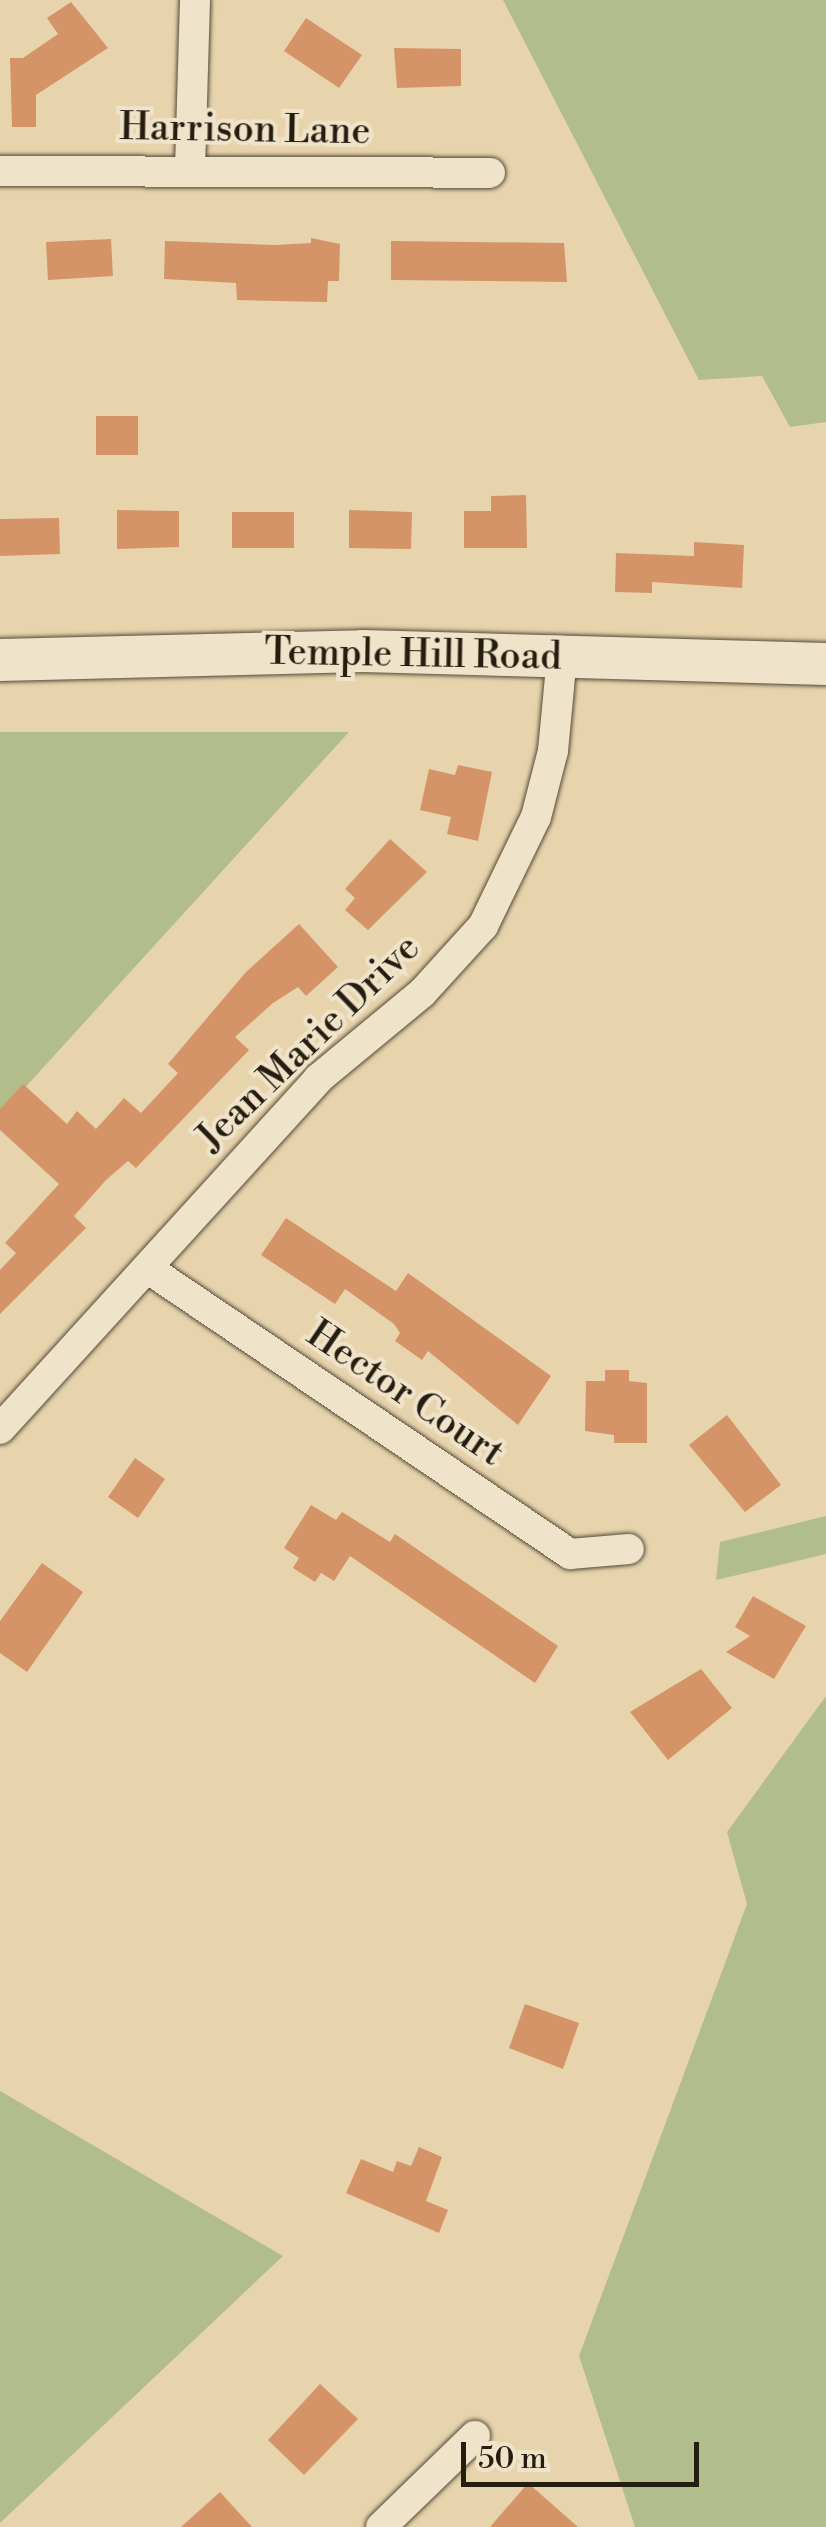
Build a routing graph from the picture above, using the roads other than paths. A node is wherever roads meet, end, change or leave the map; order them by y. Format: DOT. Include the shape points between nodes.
graph roads {
  1 [pos="195,0"];
  2 [pos="190,169"];
  3 [pos="0,172"];
  4 [pos="490,173"];
  5 [pos="562,656"];
  6 [pos="0,660"];
  7 [pos="826,664"];
  8 [pos="147,1268"];
  9 [pos="0,1429"];
  10 [pos="629,1549"];
  11 [pos="475,2436"];
  12 [pos="381,2527"];
  1 -- 2 [label="street"];
  2 -- 3 [label="street, Harrison Lane"];
  2 -- 4 [label="street, Harrison Lane"];
  5 -- 6 [label="main road, Temple Hill Road" via="362,651"];
  5 -- 7 [label="main road, Temple Hill Road"];
  5 -- 8 [label="street, Jean Marie Drive" via="553,751 536,816 483,926 422,993 318,1079"];
  8 -- 9 [label="street, Jean Marie Drive"];
  8 -- 10 [label="street, Hector Court" via="570,1554"];
  11 -- 12 [label="street"];
}
